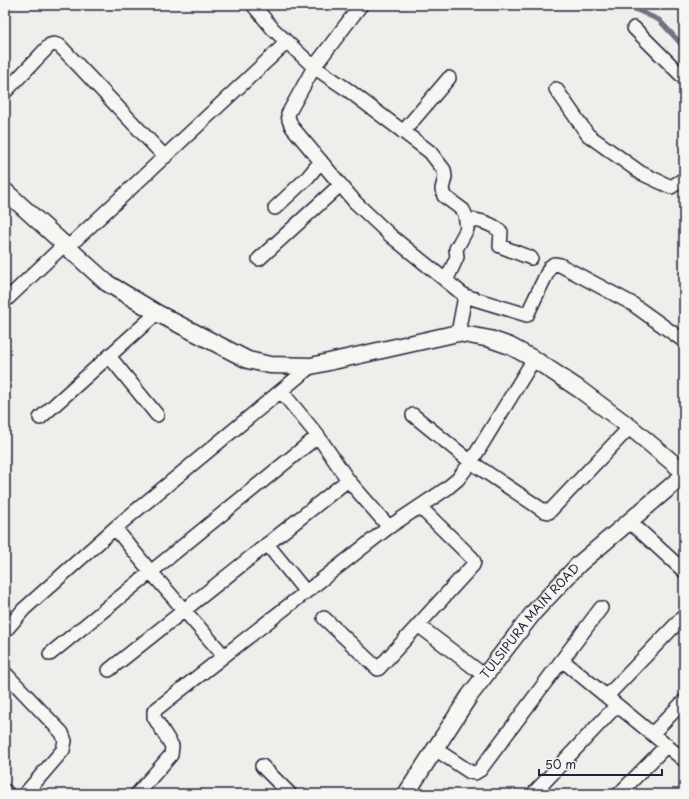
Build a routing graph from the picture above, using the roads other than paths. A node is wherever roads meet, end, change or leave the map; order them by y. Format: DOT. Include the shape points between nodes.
graph roads {
  1 [pos="253,5"];
  2 [pos="361,5"];
  3 [pos="634,28"];
  4 [pos="286,43"];
  5 [pos="314,67"];
  6 [pos="449,78"];
  7 [pos="684,78"];
  8 [pos="556,89"];
  9 [pos="5,92"];
  10 [pos="403,132"];
  11 [pos="165,157"];
  12 [pos="321,161"];
  13 [pos="684,179"];
  14 [pos="340,184"];
  15 [pos="5,191"];
  16 [pos="275,208"];
  17 [pos="466,219"];
  18 [pos="66,246"];
  19 [pos="531,258"];
  20 [pos="259,259"];
  21 [pos="446,282"];
  22 [pos="465,296"];
  23 [pos="5,301"];
  24 [pos="157,313"];
  25 [pos="458,333"];
  26 [pos="684,341"];
  27 [pos="109,356"];
  28 [pos="534,359"];
  29 [pos="311,366"];
  30 [pos="281,391"];
  31 [pos="157,415"];
  32 [pos="413,415"];
  33 [pos="40,418"];
  34 [pos="630,427"];
  35 [pos="318,436"];
  36 [pos="471,462"];
  37 [pos="684,473"];
  38 [pos="348,480"];
  39 [pos="420,507"];
  40 [pos="628,522"];
  41 [pos="389,527"];
  42 [pos="115,528"];
  43 [pos="267,544"];
  44 [pos="150,571"];
  45 [pos="684,571"];
  46 [pos="306,592"];
  47 [pos="601,608"];
  48 [pos="183,610"];
  49 [pos="684,616"];
  50 [pos="324,618"];
  51 [pos="418,625"];
  52 [pos="5,631"];
  53 [pos="50,654"];
  54 [pos="224,656"];
  55 [pos="562,660"];
  56 [pos="109,670"];
  57 [pos="5,673"];
  58 [pos="485,676"];
  59 [pos="607,696"];
  60 [pos="684,701"];
  61 [pos="617,705"];
  62 [pos="653,733"];
  63 [pos="667,745"];
  64 [pos="436,749"];
  65 [pos="684,760"];
  66 [pos="262,766"];
  67 [pos="5,791"];
  68 [pos="8,794"];
  69 [pos="25,794"];
  70 [pos="136,794"];
  71 [pos="290,794"];
  72 [pos="406,794"];
  73 [pos="533,794"];
  74 [pos="620,794"];
  1 -- 4 [label="street"];
  2 -- 5 [label="street"];
  3 -- 7 [label="street"];
  4 -- 5 [label="street"];
  4 -- 11 [label="street"];
  5 -- 10 [label="street"];
  5 -- 12 [label="street" via="288,114 292,127"];
  6 -- 10 [label="street"];
  8 -- 13 [label="street" via="588,135 641,173 671,187"];
  9 -- 11 [label="street" via="50,45 60,46"];
  10 -- 17 [label="street" via="430,152 444,170 444,196 463,210"];
  11 -- 18 [label="street"];
  12 -- 14 [label="street"];
  12 -- 16 [label="street"];
  14 -- 20 [label="street"];
  14 -- 21 [label="street" via="391,236"];
  15 -- 18 [label="street"];
  17 -- 19 [label="street" via="477,219 495,226 501,232 500,246"];
  17 -- 21 [label="street" via="467,230 456,249 457,257"];
  18 -- 23 [label="street"];
  18 -- 24 [label="street" via="107,283"];
  21 -- 22 [label="street"];
  22 -- 25 [label="street"];
  22 -- 26 [label="street" via="527,315 550,267 554,264 560,265 631,303"];
  24 -- 27 [label="street"];
  24 -- 29 [label="street" via="248,360 270,365"];
  25 -- 28 [label="street" via="490,339"];
  25 -- 29 [label="street"];
  27 -- 31 [label="street"];
  27 -- 33 [label="street"];
  28 -- 34 [label="street"];
  28 -- 36 [label="street"];
  29 -- 30 [label="street"];
  30 -- 35 [label="street"];
  30 -- 42 [label="street"];
  32 -- 36 [label="street"];
  34 -- 36 [label="street" via="549,512"];
  34 -- 37 [label="street"];
  35 -- 38 [label="street"];
  35 -- 44 [label="street"];
  36 -- 39 [label="street" via="458,479"];
  37 -- 40 [label="street, TULSIPURA MAIN ROAD"];
  38 -- 41 [label="street"];
  38 -- 43 [label="street"];
  39 -- 41 [label="street"];
  39 -- 51 [label="street" via="474,562"];
  40 -- 45 [label="street"];
  40 -- 58 [label="street, TULSIPURA MAIN ROAD" via="579,564 534,612"];
  41 -- 46 [label="street"];
  42 -- 44 [label="street"];
  42 -- 52 [label="street" via="24,609"];
  43 -- 46 [label="street"];
  43 -- 48 [label="street"];
  44 -- 48 [label="street"];
  44 -- 53 [label="street"];
  46 -- 54 [label="street"];
  47 -- 55 [label="street"];
  48 -- 54 [label="street"];
  48 -- 56 [label="street"];
  49 -- 59 [label="street"];
  50 -- 51 [label="street" via="378,669"];
  51 -- 58 [label="street"];
  54 -- 70 [label="street" via="154,711 154,717 173,750"];
  55 -- 59 [label="street"];
  55 -- 64 [label="street" via="480,770 470,772"];
  57 -- 69 [label="street" via="62,734 65,741 63,750"];
  58 -- 64 [label="street, TULSIPURA MAIN ROAD"];
  59 -- 61 [label="street"];
  60 -- 62 [label="street"];
  61 -- 62 [label="street"];
  61 -- 73 [label="street"];
  62 -- 63 [label="street"];
  63 -- 65 [label="street"];
  63 -- 74 [label="street"];
  64 -- 72 [label="street, TULSIPURA MAIN ROAD"];
  66 -- 71 [label="street"];
  67 -- 68 [label="street"];
}
